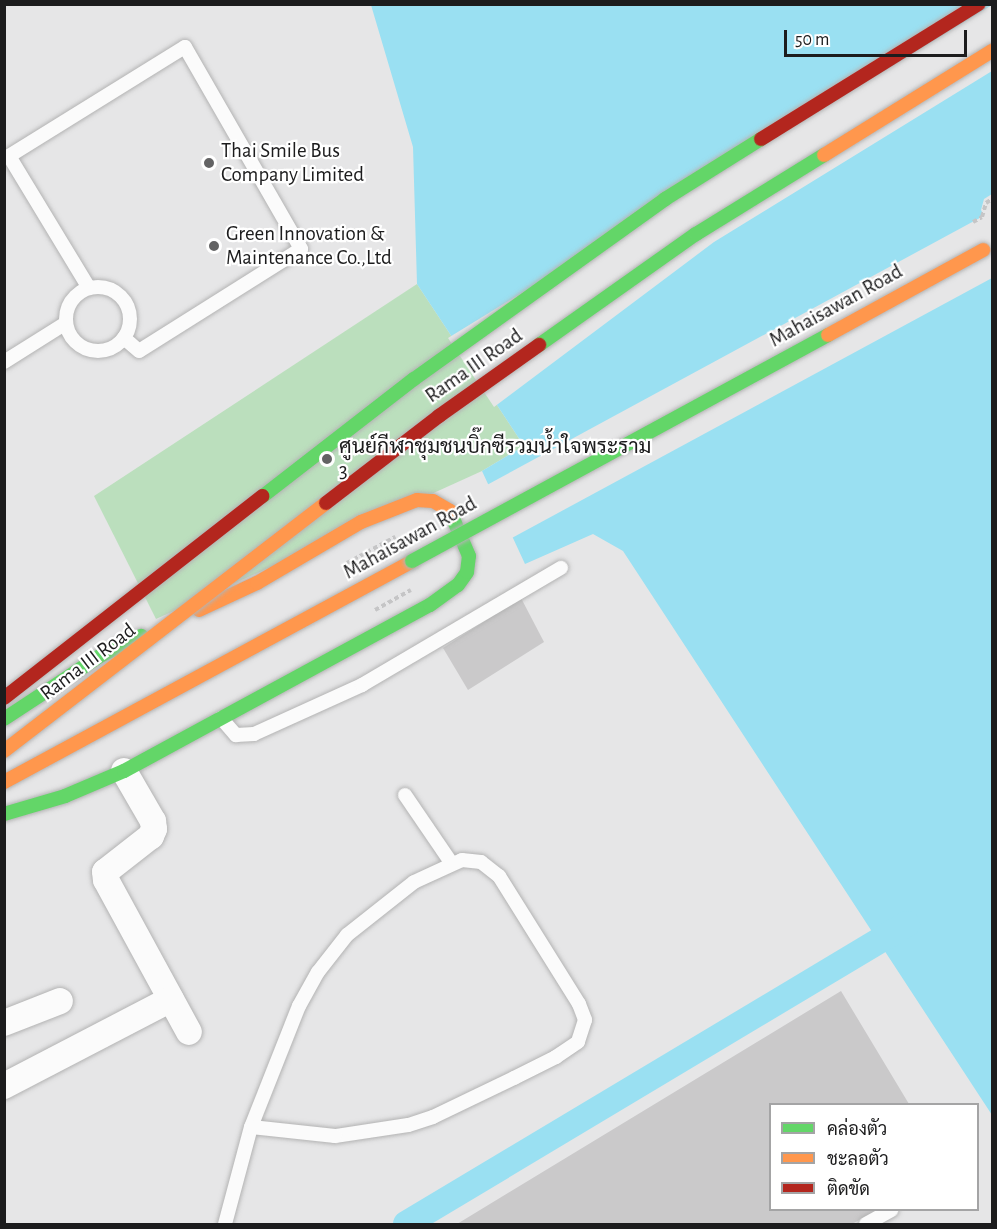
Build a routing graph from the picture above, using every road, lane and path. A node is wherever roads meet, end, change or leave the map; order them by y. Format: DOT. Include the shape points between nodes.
graph roads {
  1 [pos="979,4"];
  2 [pos="993,51"];
  3 [pos="993,245"];
  4 [pos="89,288"];
  5 [pos="66,322"];
  6 [pos="124,338"];
  7 [pos="4,362"];
  8 [pos="561,568"];
  9 [pos="4,698"];
  10 [pos="221,718"];
  11 [pos="4,719"];
  12 [pos="4,751"];
  13 [pos="124,771"];
  14 [pos="4,782"];
  15 [pos="405,795"];
  16 [pos="4,814"];
  17 [pos="452,864"];
  18 [pos="171,999"];
  19 [pos="60,1001"];
  20 [pos="4,1023"];
  21 [pos="189,1032"];
  22 [pos="7,1079"];
  23 [pos="251,1127"];
  24 [pos="888,1211"];
  25 [pos="225,1224"];
  26 [pos="866,1224"];
  1 -- 9 [label="main road, Rama III Road" via="664,199 414,379"];
  2 -- 12 [label="main road, Rama III Road, bridge" via="696,234 439,416"];
  3 -- 14 [label="main road, Mahaisawan Road, bridge"];
  4 -- 5 [label="lane" via="71,301"];
  4 -- 6 [label="lane" via="108,289 124,301 130,319"];
  4 -- 6 [label="lane" via="9,156 185,47 301,249 139,351"];
  5 -- 6 [label="lane" via="75,342 95,351 116,345"];
  5 -- 7 [label="lane"];
  8 -- 10 [label="lane" via="362,685 254,734 236,735"];
  10 -- 11 [label="main road" via="430,605 458,585 467,572 469,556 450,510 433,501 417,500 361,522 257,582 100,656"];
  10 -- 13 [label="main road"];
  13 -- 16 [label="main road" via="65,796"];
  13 -- 18 [label="street" via="154,829 151,836 105,872 106,880"];
  15 -- 17 [label="lane"];
  17 -- 23 [label="lane" via="414,882 347,935 318,972 299,1006"];
  17 -- 23 [label="lane" via="462,860 481,862 499,876 579,1004 585,1020 578,1042 463,1103 408,1125 335,1136"];
  18 -- 21 [label="street"];
  18 -- 22 [label="street"];
  19 -- 20 [label="street"];
  23 -- 25 [label="lane"];
  24 -- 26 [label="lane"];
}
